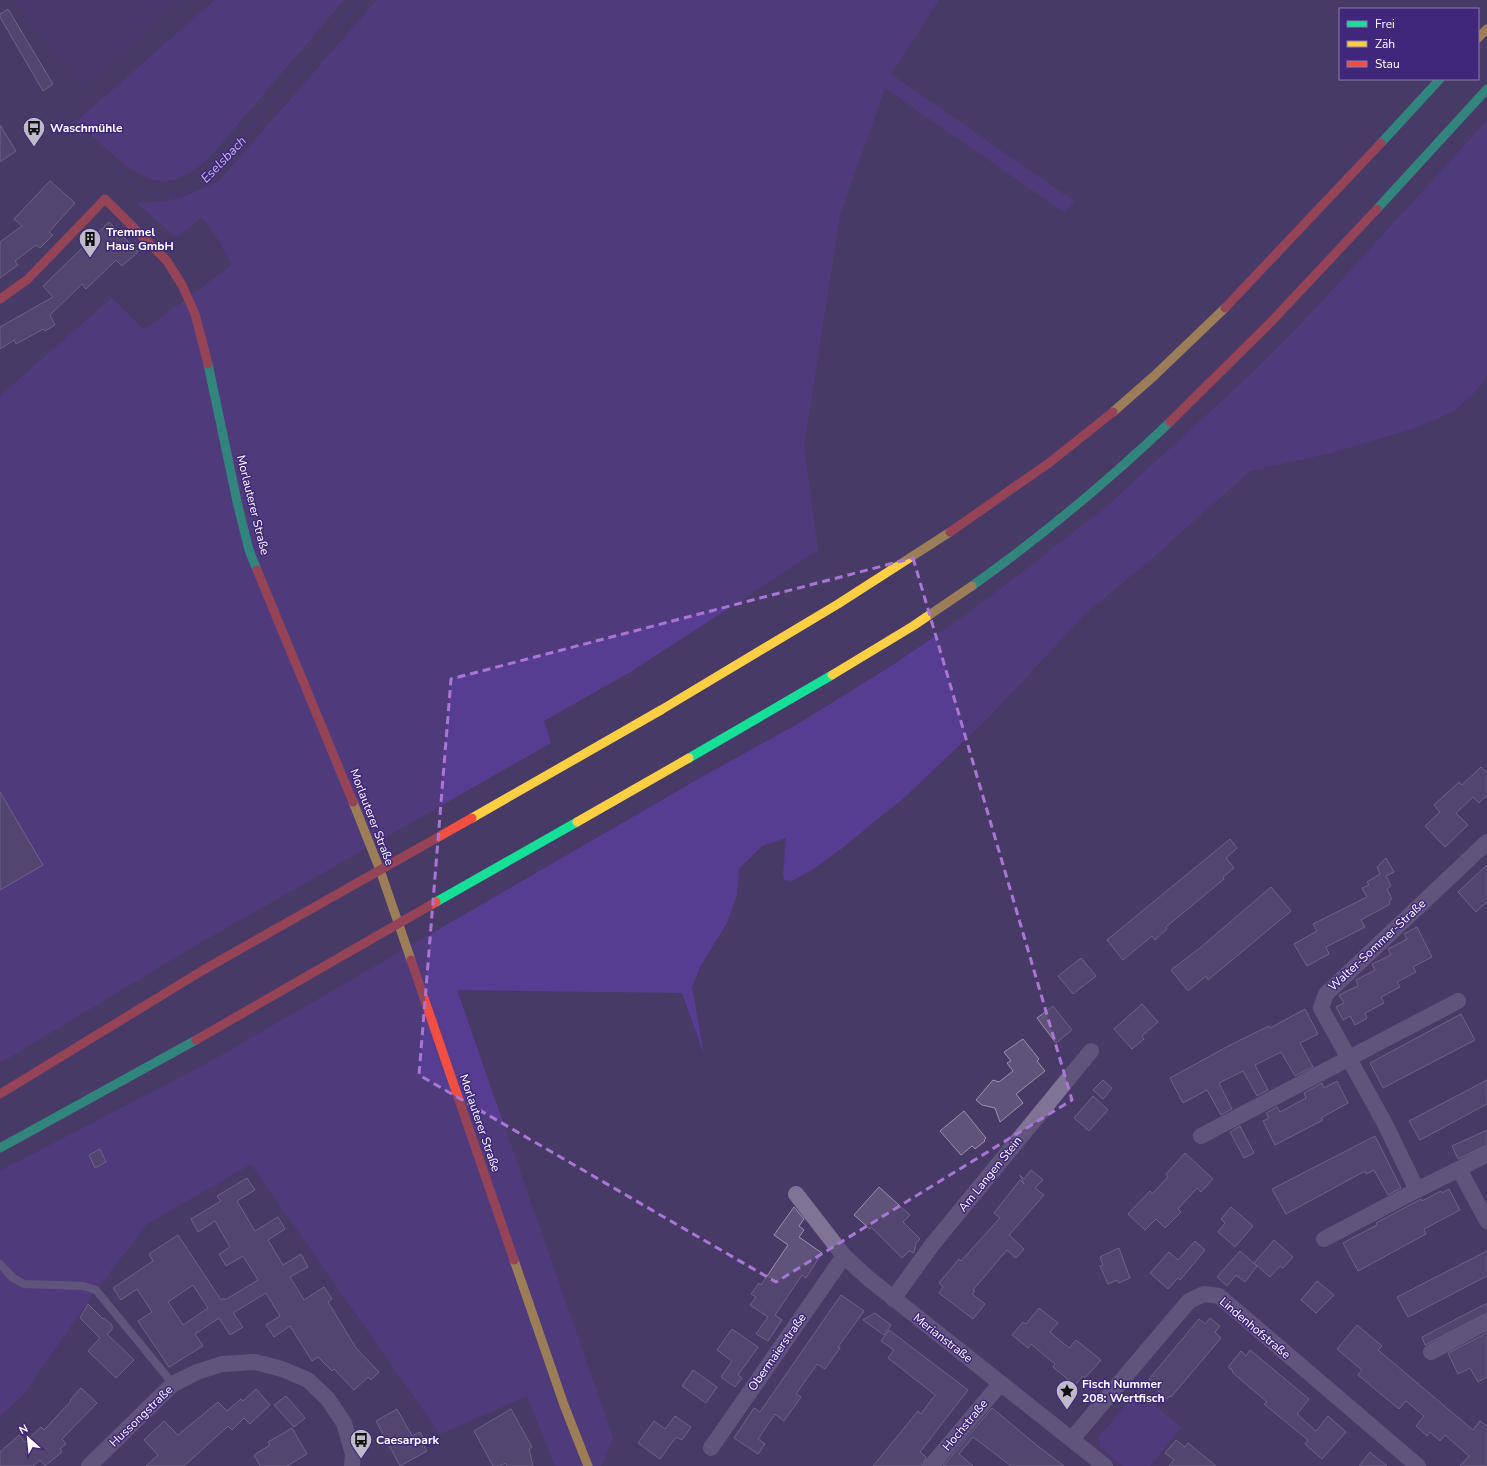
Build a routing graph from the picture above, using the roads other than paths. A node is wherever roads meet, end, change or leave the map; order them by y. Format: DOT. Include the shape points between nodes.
graph roads {
  1 [pos="1487,29"];
  2 [pos="1479,37"];
  3 [pos="1439,80"];
  4 [pos="1487,89"];
  5 [pos="0,299"];
  6 [pos="1487,842"];
  7 [pos="1458,1002"];
  8 [pos="1091,1051"];
  9 [pos="1348,1059"];
  10 [pos="0,1094"];
  11 [pos="1201,1136"];
  12 [pos="0,1148"];
  13 [pos="1487,1154"];
  14 [pos="1459,1169"];
  15 [pos="1417,1190"];
  16 [pos="796,1194"];
  17 [pos="1487,1221"];
  18 [pos="1324,1239"];
  19 [pos="844,1256"];
  20 [pos="0,1264"];
  21 [pos="893,1299"];
  22 [pos="1487,1322"];
  23 [pos="1431,1352"];
  24 [pos="173,1384"];
  25 [pos="1000,1384"];
  26 [pos="1072,1439"];
  27 [pos="711,1448"];
  28 [pos="90,1466"];
  29 [pos="352,1466"];
  30 [pos="588,1466"];
  31 [pos="931,1466"];
  32 [pos="1105,1466"];
  33 [pos="1418,1466"];
  1 -- 2 [label="main road"];
  3 -- 10 [label="main road, bridge" via="1243,290 1110,416 1046,466 908,560 803,626 661,710 206,969"];
  4 -- 12 [label="main road, bridge" via="1339,252 1242,354 1170,423 1039,536 933,612 851,665 196,1040"];
  5 -- 30 [label="main road, Morlauterer Straße" via="28,279 105,199 167,261 182,285 203,341 249,550 380,870 564,1406"];
  6 -- 9 [label="street, Walter-Sommer-Straße" via="1326,994 1320,1008"];
  7 -- 9 [label="street"];
  8 -- 21 [label="street, Am Langen Stein" via="932,1245"];
  9 -- 11 [label="street"];
  9 -- 15 [label="street, Walter-Sommer-Straße" via="1384,1122"];
  13 -- 14 [label="street"];
  14 -- 15 [label="street"];
  14 -- 17 [label="street"];
  15 -- 18 [label="street"];
  16 -- 19 [label="street, Merianstraße"];
  19 -- 21 [label="street, Merianstraße"];
  19 -- 27 [label="street, Obermaierstraße"];
  20 -- 24 [label="lane" via="13,1278 24,1284 84,1286 96,1290"];
  21 -- 25 [label="street, Merianstraße"];
  22 -- 23 [label="street"];
  24 -- 28 [label="street, Hussongstraße"];
  24 -- 29 [label="street, Hussongstraße" via="197,1372 222,1364 255,1362 282,1369 308,1380 327,1398 344,1423 352,1454"];
  25 -- 26 [label="street, Merianstraße"];
  25 -- 31 [label="street, Hochstraße"];
  26 -- 32 [label="street, Merianstraße"];
  26 -- 33 [label="street, Lindenhofstraße" via="1189,1301 1204,1294 1220,1296"];
}
